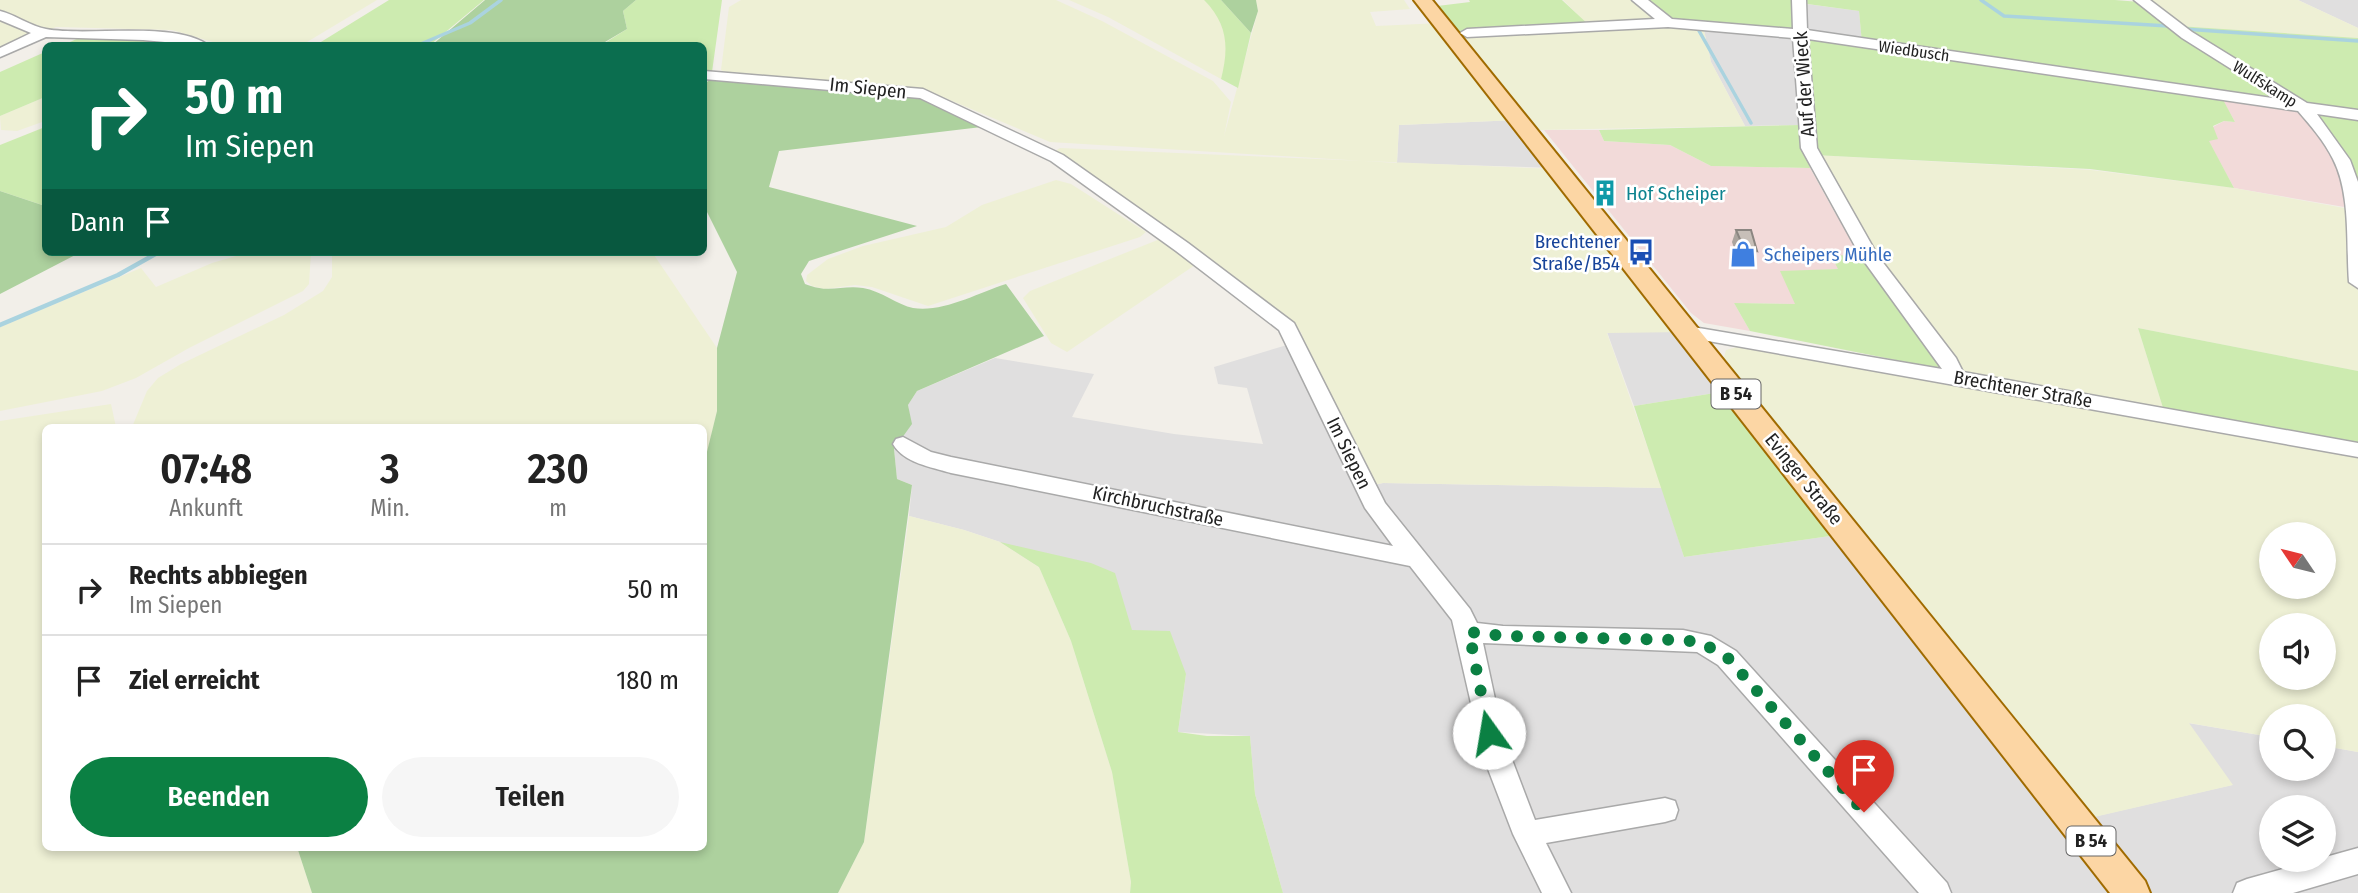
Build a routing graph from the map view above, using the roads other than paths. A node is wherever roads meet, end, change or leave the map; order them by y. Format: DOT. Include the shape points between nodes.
graph roads {
  1 [pos="1423,0"];
  2 [pos="1639,0"];
  3 [pos="1799,0"];
  4 [pos="2141,0"];
  5 [pos="0,15"];
  6 [pos="1668,23"];
  7 [pos="44,33"];
  8 [pos="1467,33"];
  9 [pos="1802,34"];
  10 [pos="189,42"];
  11 [pos="0,53"];
  12 [pos="707,75"];
  13 [pos="2303,107"];
  14 [pos="2358,115"];
  15 [pos="2357,263"];
  16 [pos="2358,282"];
  17 [pos="1687,332"];
  18 [pos="1955,377"];
  19 [pos="904,444"];
  20 [pos="2358,450"];
  21 [pos="1416,559"];
  22 [pos="1469,632"];
  23 [pos="1665,810"];
  24 [pos="1527,834"];
  25 [pos="2356,863"];
  26 [pos="1557,893"];
  27 [pos="1937,893"];
  28 [pos="2132,893"];
  29 [pos="2247,893"];
  1 -- 17 [label="main road, Evinger Straße / B 54"];
  2 -- 6 [label="street"];
  3 -- 9 [label="street, Auf der Wieck"];
  4 -- 13 [label="street, Wulfskamp" via="2187,35"];
  5 -- 7 [label="street"];
  6 -- 8 [label="street, Wiedbusch"];
  6 -- 9 [label="street, Wiedbusch"];
  7 -- 10 [label="street" via="148,34"];
  7 -- 11 [label="street"];
  9 -- 13 [label="street, Wiedbusch"];
  9 -- 18 [label="street, Auf der Wieck" via="1809,148 1857,236"];
  12 -- 21 [label="street, Im Siepen" via="923,94 1057,158 1287,327 1376,508"];
  13 -- 14 [label="street, Wiedbusch"];
  13 -- 15 [label="street, Wulfskamp" via="2342,160 2351,186"];
  15 -- 16 [label="street, Wulfskamp"];
  17 -- 18 [label="street, Brechtener Straße"];
  17 -- 28 [label="main road, Evinger Straße / B 54"];
  18 -- 20 [label="street, Brechtener Straße"];
  19 -- 21 [label="street, Kirchbruchstraße" via="924,458 951,465"];
  21 -- 22 [label="street, Im Siepen" via="1453,603"];
  22 -- 24 [label="street, Im Siepen" via="1496,760"];
  22 -- 27 [label="street" via="1683,640 1716,649"];
  23 -- 24 [label="street"];
  24 -- 26 [label="street, Im Siepen"];
  25 -- 29 [label="street"];
}
